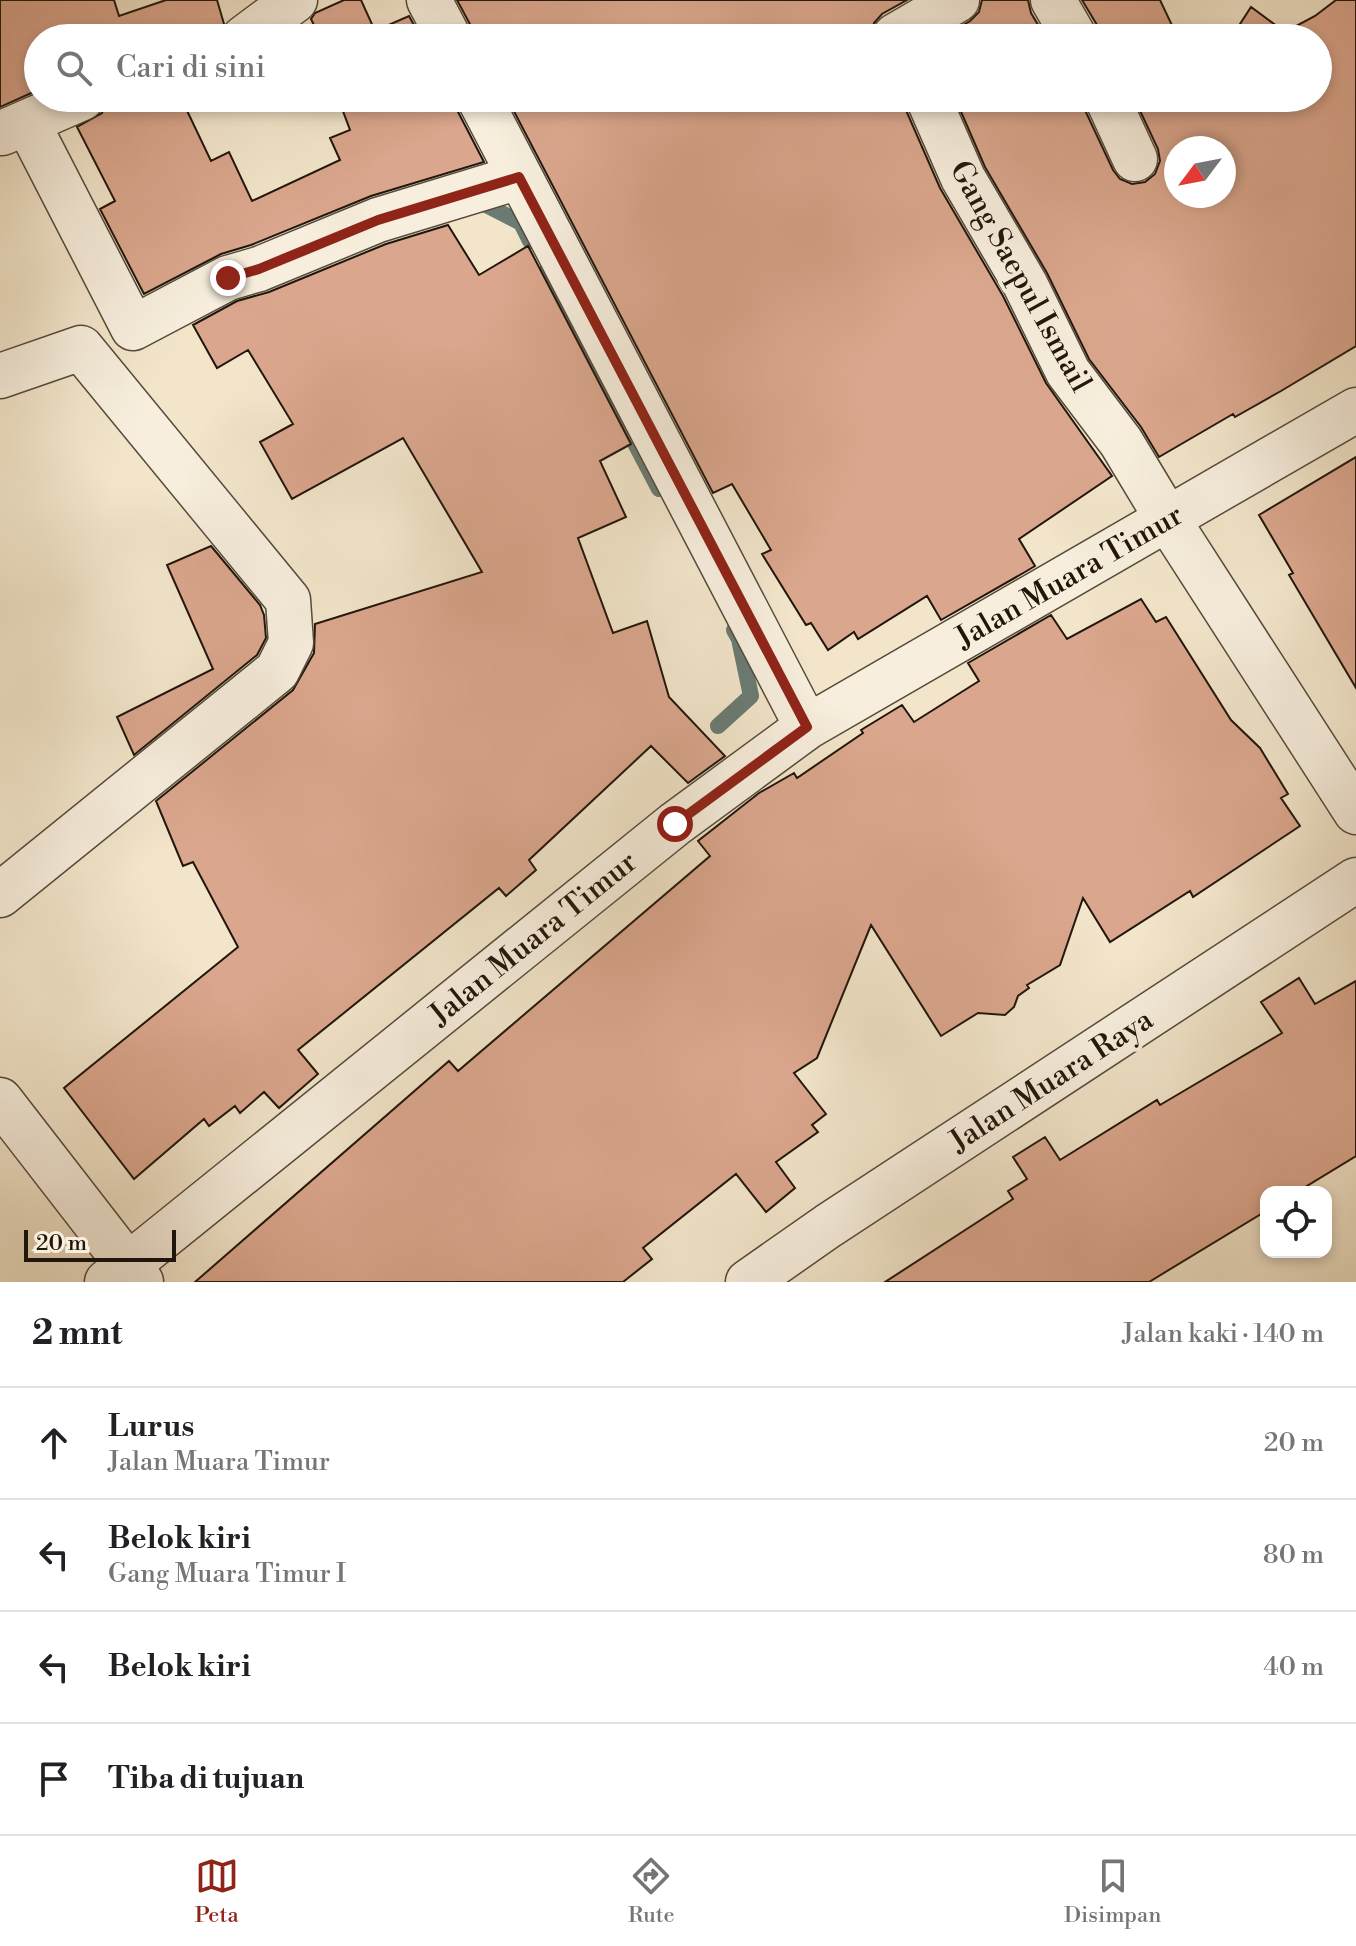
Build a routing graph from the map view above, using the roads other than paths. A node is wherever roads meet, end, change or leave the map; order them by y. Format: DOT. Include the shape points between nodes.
graph roads {
  1 [pos="295,0"];
  2 [pos="429,0"];
  3 [pos="957,0"];
  4 [pos="1053,0"];
  5 [pos="263,24"];
  6 [pos="442,24"];
  7 [pos="917,24"];
  8 [pos="1067,24"];
  9 [pos="50,112"];
  10 [pos="486,112"];
  11 [pos="934,112"];
  12 [pos="1113,112"];
  13 [pos="14,128"];
  14 [pos="1135,159"];
  15 [pos="519,177"];
  16 [pos="0,376"];
  17 [pos="1356,410"];
  18 [pos="1168,520"];
  19 [pos="807,727"];
  20 [pos="1356,812"];
  21 [pos="1356,880"];
  22 [pos="0,895"];
  23 [pos="0,1100"];
  24 [pos="125,1276"];
  25 [pos="748,1282"];
  1 -- 5 [label="street"];
  2 -- 6 [label="street"];
  3 -- 7 [label="street"];
  4 -- 8 [label="street"];
  9 -- 13 [label="street"];
  10 -- 15 [label="street"];
  11 -- 18 [label="street, Gang Saepul Ismail" via="963,178 1025,284 1068,372 1121,442"];
  12 -- 14 [label="street"];
  13 -- 15 [label="street" via="133,328 228,278 378,220"];
  15 -- 19 [label="street"];
  16 -- 22 [label="street" via="81,348 288,600 291,643 277,671"];
  17 -- 18 [label="street, Jalan Muara Timur"];
  18 -- 19 [label="street, Jalan Muara Timur"];
  18 -- 20 [label="street, Gang Saepul Ismail"];
  19 -- 24 [label="street, Jalan Muara Timur" via="675,824"];
  21 -- 25 [label="street, Jalan Muara Raya"];
  23 -- 24 [label="street"];
}
